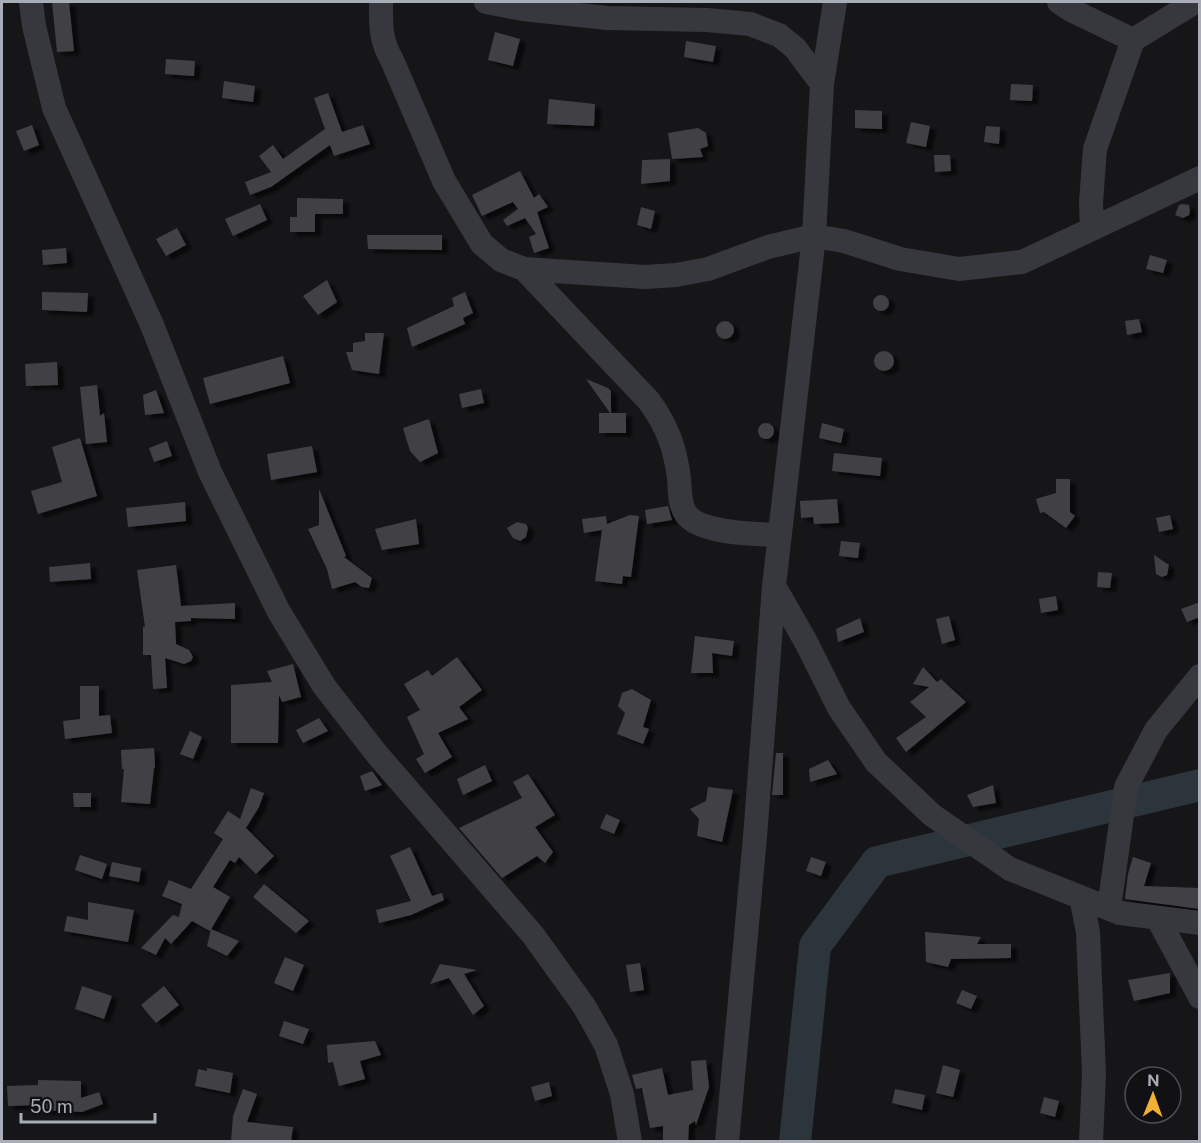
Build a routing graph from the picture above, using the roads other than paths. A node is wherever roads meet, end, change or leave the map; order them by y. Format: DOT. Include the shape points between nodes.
graph roads {
  1 [pos="31,2"];
  2 [pos="381,2"];
  3 [pos="486,2"];
  4 [pos="731,2"];
  5 [pos="835,2"];
  6 [pos="1059,2"];
  7 [pos="1195,2"];
  8 [pos="750,24"];
  9 [pos="1133,40"];
  10 [pos="822,84"];
  11 [pos="1200,178"];
  12 [pos="1092,229"];
  13 [pos="814,236"];
  14 [pos="524,269"];
  15 [pos="780,534"];
  16 [pos="774,586"];
  17 [pos="1200,676"];
  18 [pos="1081,897"];
  19 [pos="1109,908"];
  20 [pos="1158,919"];
  21 [pos="1200,923"];
  22 [pos="1200,998"];
  23 [pos="630,1142"];
  24 [pos="726,1142"];
  25 [pos="1091,1142"];
  1 -- 23 [label="street" via="54,108 152,325 210,472 279,612 330,694 533,935 584,1006 609,1055 622,1094"];
  2 -- 14 [label="street" via="384,46 444,181 482,244 501,260"];
  3 -- 8 [label="street" via="607,18"];
  4 -- 8 [label="street"];
  5 -- 10 [label="street"];
  6 -- 9 [label="street"];
  7 -- 9 [label="street"];
  8 -- 10 [label="street" via="779,35 795,48"];
  9 -- 12 [label="street" via="1095,148"];
  10 -- 13 [label="street"];
  11 -- 12 [label="street"];
  12 -- 13 [label="street" via="1023,262 959,269 900,259"];
  13 -- 14 [label="street" via="676,275 645,277"];
  13 -- 15 [label="street"];
  14 -- 15 [label="street" via="663,421 673,445 686,515 720,530"];
  15 -- 16 [label="street"];
  16 -- 18 [label="street" via="839,708 876,762 932,815 1010,869"];
  16 -- 24 [label="street"];
  17 -- 19 [label="street" via="1156,730 1126,787"];
  18 -- 19 [label="street"];
  18 -- 25 [label="street" via="1089,944 1094,1073"];
  19 -- 20 [label="street"];
  20 -- 21 [label="street"];
  20 -- 22 [label="street"];
}
